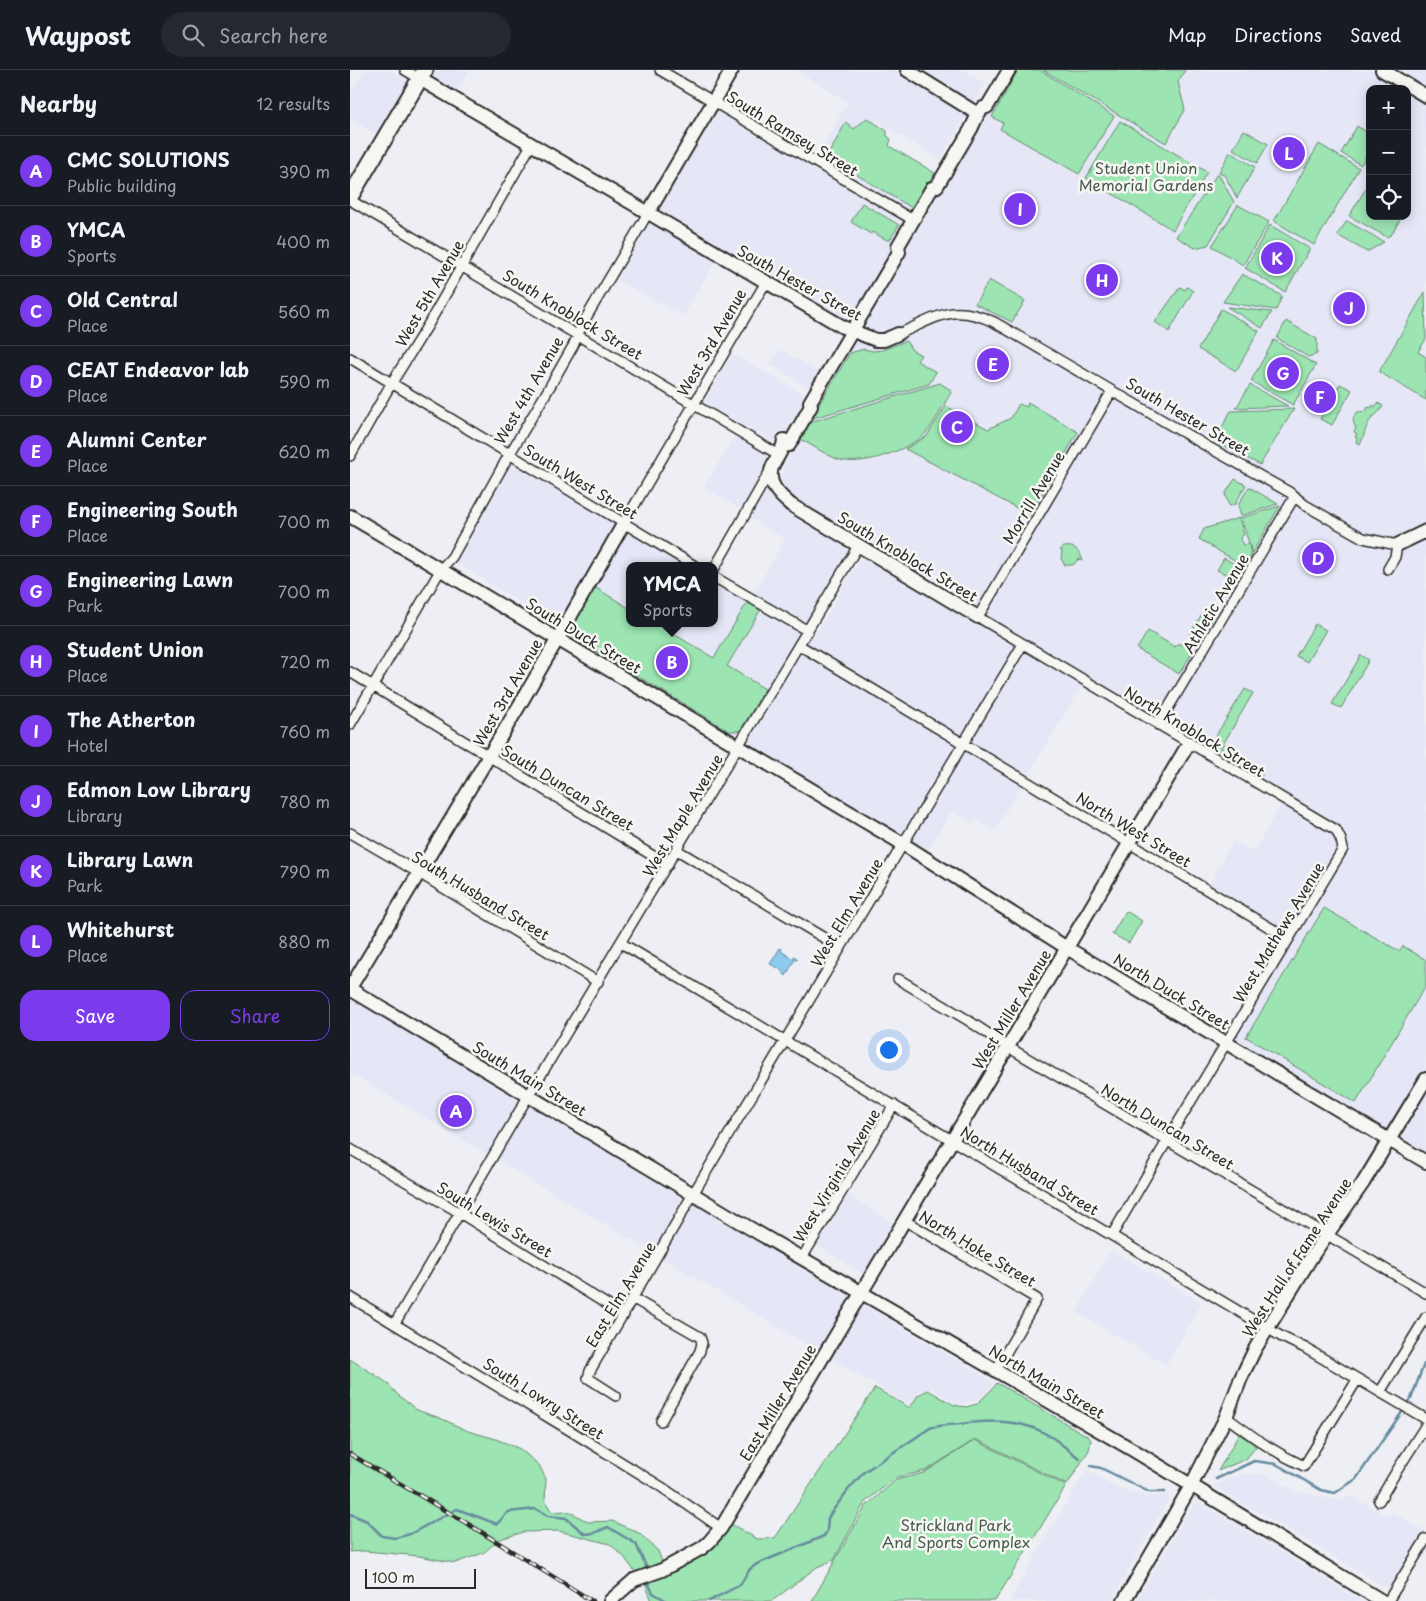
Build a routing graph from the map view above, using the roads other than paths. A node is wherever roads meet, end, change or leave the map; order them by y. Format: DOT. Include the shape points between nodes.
graph roads {
  1 [pos="405,70"];
  2 [pos="660,70"];
  3 [pos="732,70"];
  4 [pos="907,70"];
  5 [pos="1001,70"];
  6 [pos="1009,70"];
  7 [pos="1382,70"];
  8 [pos="422,74"];
  9 [pos="1426,96"];
  10 [pos="713,102"];
  11 [pos="980,111"];
  12 [pos="531,145"];
  13 [pos="937,186"];
  14 [pos="350,198"];
  15 [pos="648,214"];
  16 [pos="913,220"];
  17 [pos="898,252"];
  18 [pos="461,266"];
  19 [pos="766,282"];
  20 [pos="852,331"];
  21 [pos="898,334"];
  22 [pos="577,336"];
  23 [pos="350,358"];
  24 [pos="391,384"];
  25 [pos="1112,391"];
  26 [pos="694,404"];
  27 [pos="782,451"];
  28 [pos="509,454"];
  29 [pos="350,456"];
  30 [pos="772,466"];
  31 [pos="1296,496"];
  32 [pos="350,516"];
  33 [pos="624,524"];
  34 [pos="1426,531"];
  35 [pos="1397,545"];
  36 [pos="858,546"];
  37 [pos="688,562"];
  38 [pos="718,562"];
  39 [pos="441,569"];
  40 [pos="1388,569"];
  41 [pos="718,579"];
  42 [pos="978,617"];
  43 [pos="808,631"];
  44 [pos="557,638"];
  45 [pos="1023,644"];
  46 [pos="799,645"];
  47 [pos="350,672"];
  48 [pos="373,685"];
  49 [pos="350,725"];
  50 [pos="1158,725"];
  51 [pos="964,743"];
  52 [pos="1190,744"];
  53 [pos="739,747"];
  54 [pos="488,755"];
  55 [pos="350,833"];
  56 [pos="1130,843"];
  57 [pos="903,844"];
  58 [pos="1343,849"];
  59 [pos="677,850"];
  60 [pos="668,865"];
  61 [pos="419,873"];
  62 [pos="1289,939"];
  63 [pos="621,943"];
  64 [pos="841,948"];
  65 [pos="1067,948"];
  66 [pos="898,979"];
  67 [pos="598,982"];
  68 [pos="350,989"];
  69 [pos="785,1041"];
  70 [pos="1226,1043"];
  71 [pos="1008,1047"];
  72 [pos="1426,1079"];
  73 [pos="528,1097"];
  74 [pos="894,1105"];
  75 [pos="952,1140"];
  76 [pos="1390,1140"];
  77 [pos="1167,1141"];
  78 [pos="350,1149"];
  79 [pos="1426,1162"];
  80 [pos="693,1194"];
  81 [pos="460,1213"];
  82 [pos="904,1220"];
  83 [pos="1112,1235"];
  84 [pos="1326,1235"];
  85 [pos="802,1258"];
  86 [pos="861,1292"];
  87 [pos="1426,1293"];
  88 [pos="350,1297"];
  89 [pos="634,1298"];
  90 [pos="624,1315"];
  91 [pos="1426,1316"];
  92 [pos="395,1323"];
  93 [pos="1268,1328"];
  94 [pos="996,1370"];
  95 [pos="1357,1380"];
  96 [pos="1380,1392"];
  97 [pos="616,1396"];
  98 [pos="1226,1417"];
  99 [pos="1426,1419"];
  100 [pos="661,1421"];
  101 [pos="1426,1424"];
  102 [pos="1191,1486"];
  103 [pos="1379,1502"];
  104 [pos="721,1528"];
  105 [pos="1426,1538"];
  106 [pos="610,1601"];
  107 [pos="1124,1601"];
  108 [pos="1382,1601"];
  109 [pos="1388,1601"];
  1 -- 8 [label="street, South Hester Street"];
  2 -- 10 [label="street, South Ramsey Street"];
  3 -- 10 [label="street, West 4th Avenue"];
  4 -- 11 [label="street"];
  5 -- 11 [label="street"];
  6 -- 11 [label="street" via="987,107"];
  7 -- 9 [label="street"];
  8 -- 12 [label="street, South Hester Street"];
  8 -- 14 [label="highway"];
  10 -- 15 [label="street, West 4th Avenue"];
  10 -- 16 [label="street, South Ramsey Street"];
  11 -- 13 [label="street"];
  12 -- 15 [label="street, South Hester Street"];
  12 -- 18 [label="street, West 5th Avenue"];
  13 -- 16 [label="street" via="932,188"];
  13 -- 17 [label="street" via="938,192 904,250"];
  14 -- 18 [label="street, South Knoblock Street"];
  15 -- 19 [label="street, South Hester Street"];
  15 -- 22 [label="street, West 4th Avenue"];
  16 -- 17 [label="street" via="898,246"];
  17 -- 20 [label="street"];
  18 -- 22 [label="street, South Knoblock Street"];
  18 -- 24 [label="street, West 5th Avenue"];
  19 -- 20 [label="street, South Hester Street"];
  19 -- 26 [label="street, West 3rd Avenue"];
  20 -- 21 [label="street, South Hester Street" via="876,340"];
  20 -- 27 [label="street" via="789,445"];
  21 -- 25 [label="street, South Hester Street" via="947,313 982,317"];
  22 -- 26 [label="street, South Knoblock Street"];
  22 -- 28 [label="street, West 4th Avenue"];
  23 -- 24 [label="street, South West Street"];
  24 -- 28 [label="street, South West Street"];
  24 -- 29 [label="street, West 5th Avenue"];
  25 -- 31 [label="street, South Hester Street"];
  25 -- 42 [label="street, Morrill Avenue"];
  26 -- 27 [label="street, South Knoblock Street"];
  26 -- 33 [label="street, West 3rd Avenue"];
  27 -- 30 [label="street"];
  28 -- 33 [label="street, South West Street"];
  28 -- 39 [label="street, West 4th Avenue" via="452,557"];
  30 -- 36 [label="street, South Knoblock Street" via="772,485 780,496"];
  30 -- 38 [label="street"];
  31 -- 35 [label="street, South Hester Street" via="1305,505 1363,538"];
  31 -- 50 [label="street, Athletic Avenue"];
  32 -- 39 [label="street, South Duck Street"];
  33 -- 37 [label="street, South West Street"];
  33 -- 44 [label="street, West 3rd Avenue"];
  34 -- 35 [label="street"];
  35 -- 40 [label="street"];
  36 -- 42 [label="street, South Knoblock Street"];
  36 -- 43 [label="street, West Maple Avenue"];
  39 -- 44 [label="street, South Duck Street"];
  39 -- 48 [label="street, West 4th Avenue"];
  41 -- 43 [label="street"];
  42 -- 45 [label="street, South Knoblock Street"];
  43 -- 46 [label="street, West Maple Avenue"];
  44 -- 53 [label="street, South Duck Street"];
  44 -- 54 [label="street, West 3rd Avenue"];
  45 -- 50 [label="street, North Knoblock Street"];
  45 -- 51 [label="street, West Elm Avenue"];
  46 -- 51 [label="street"];
  46 -- 53 [label="street, West Maple Avenue"];
  47 -- 48 [label="street, South Duncan Street"];
  48 -- 49 [label="street, West 4th Avenue"];
  48 -- 54 [label="street, South Duncan Street"];
  50 -- 52 [label="street, North Knoblock Street"];
  51 -- 56 [label="street, North West Street"];
  51 -- 57 [label="street, West Elm Avenue"];
  52 -- 56 [label="street, West Miller Avenue"];
  52 -- 58 [label="street, North Knoblock Street" via="1336,830"];
  53 -- 57 [label="street, South Duck Street"];
  53 -- 59 [label="street, West Maple Avenue"];
  54 -- 60 [label="street, South Duncan Street"];
  54 -- 61 [label="street, West 3rd Avenue"];
  55 -- 61 [label="street, South Husband Street"];
  56 -- 62 [label="street, North West Street"];
  56 -- 65 [label="street, West Miller Avenue"];
  57 -- 64 [label="street, West Elm Avenue"];
  57 -- 65 [label="street, North Duck Street"];
  58 -- 62 [label="street, West Mathews Avenue"];
  59 -- 60 [label="street, West Maple Avenue"];
  59 -- 64 [label="street"];
  60 -- 63 [label="street, West Maple Avenue"];
  61 -- 67 [label="street, South Husband Street"];
  61 -- 68 [label="street, West 3rd Avenue"];
  62 -- 70 [label="street, West Mathews Avenue"];
  63 -- 67 [label="street, West Maple Avenue"];
  63 -- 69 [label="street, North Husband Street"];
  64 -- 69 [label="street, West Elm Avenue"];
  65 -- 70 [label="street, North Duck Street"];
  65 -- 71 [label="street, West Miller Avenue"];
  66 -- 71 [label="street, North Duncan Street"];
  67 -- 73 [label="street, West Maple Avenue"];
  68 -- 73 [label="street, South Main Street"];
  69 -- 74 [label="street, North Husband Street"];
  69 -- 80 [label="street, West Elm Avenue"];
  70 -- 76 [label="street, North Duck Street"];
  70 -- 77 [label="street, West Mathews Avenue"];
  71 -- 75 [label="street, West Miller Avenue"];
  71 -- 77 [label="street, North Duncan Street"];
  72 -- 76 [label="street, West Hall of Fame Avenue"];
  73 -- 80 [label="street, South Main Street"];
  73 -- 81 [label="street, West Maple Avenue"];
  74 -- 75 [label="street, North Husband Street"];
  74 -- 85 [label="street, West Virginia Avenue"];
  75 -- 82 [label="street, West Miller Avenue"];
  75 -- 83 [label="street, North Husband Street"];
  76 -- 79 [label="street, North Duck Street"];
  76 -- 84 [label="street, West Hall of Fame Avenue"];
  77 -- 83 [label="street, West Mathews Avenue"];
  77 -- 84 [label="street, North Duncan Street"];
  78 -- 81 [label="street, South Lewis Street"];
  80 -- 85 [label="street, North Main Street"];
  80 -- 89 [label="street, East Elm Avenue"];
  81 -- 90 [label="street, South Lewis Street"];
  81 -- 92 [label="street, West Maple Avenue"];
  82 -- 86 [label="street, West Miller Avenue"];
  82 -- 94 [label="street, North Hoke Street" via="1037,1299"];
  83 -- 93 [label="street, North Husband Street"];
  84 -- 87 [label="street, North Duncan Street"];
  84 -- 93 [label="street, West Hall of Fame Avenue"];
  85 -- 86 [label="street, North Main Street"];
  86 -- 94 [label="street, North Main Street"];
  86 -- 104 [label="street, East Miller Avenue"];
  88 -- 92 [label="street, South Lowry Street"];
  89 -- 90 [label="street, East Elm Avenue"];
  89 -- 100 [label="street" via="700,1337 702,1343"];
  90 -- 97 [label="street, East Elm Avenue" via="588,1377"];
  91 -- 96 [label="street"];
  92 -- 104 [label="street, South Lowry Street" via="660,1486"];
  93 -- 95 [label="street, North Husband Street"];
  93 -- 98 [label="street, West Hall of Fame Avenue" via="1245,1370"];
  94 -- 102 [label="street, North Main Street"];
  95 -- 96 [label="street, North Husband Street"];
  95 -- 98 [label="street" via="1304,1466 1280,1455"];
  96 -- 99 [label="street, North Husband Street"];
  98 -- 102 [label="street, West Hall of Fame Avenue"];
  101 -- 103 [label="street"];
  102 -- 107 [label="street, West Hall of Fame Avenue"];
  102 -- 108 [label="street, North Main Street"];
  104 -- 106 [label="street, East Miller Avenue" via="702,1548 662,1570 630,1582"];
  105 -- 109 [label="street"];
}
